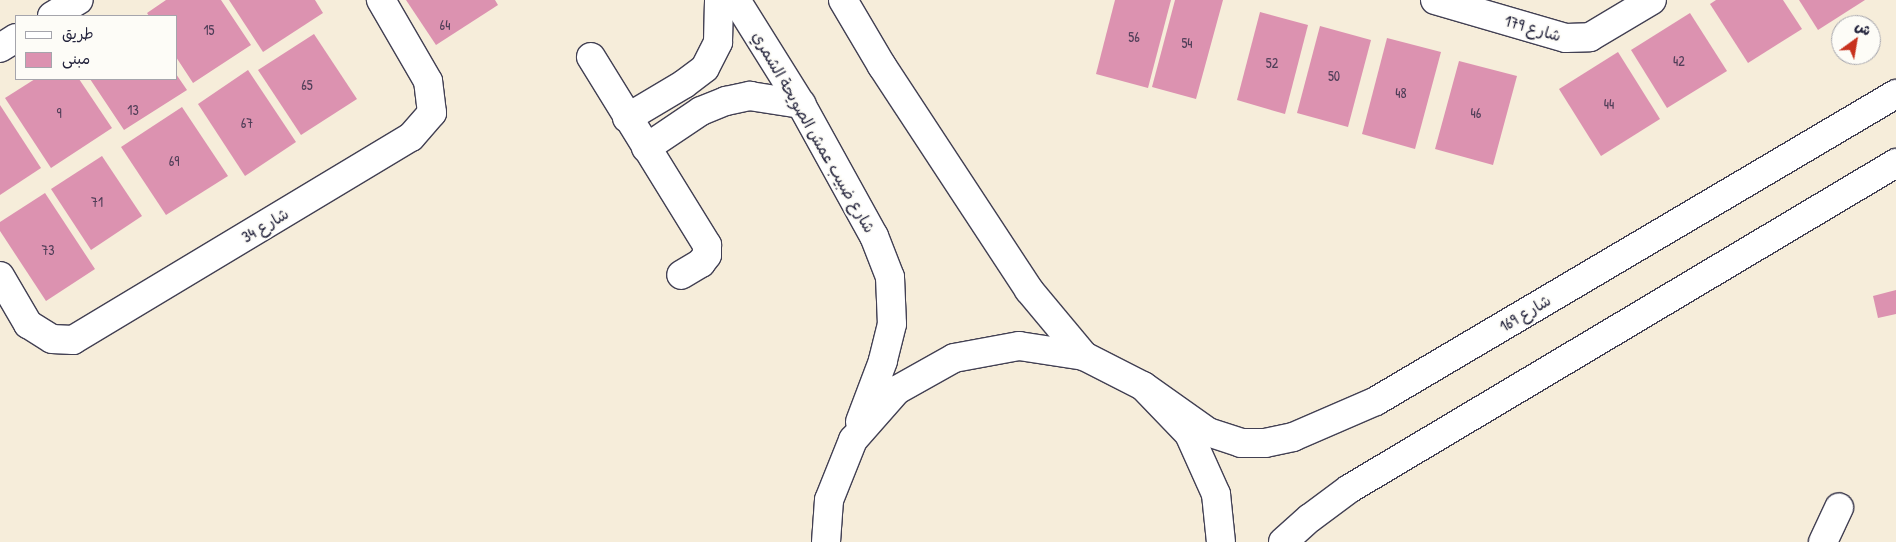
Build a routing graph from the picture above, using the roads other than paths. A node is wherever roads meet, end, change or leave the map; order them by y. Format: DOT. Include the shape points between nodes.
graph roads {
  1 [pos="79,0"];
  2 [pos="381,0"];
  3 [pos="719,0"];
  4 [pos="736,0"];
  5 [pos="843,0"];
  6 [pos="1652,0"];
  7 [pos="1444,1"];
  8 [pos="54,15"];
  9 [pos="15,39"];
  10 [pos="0,48"];
  11 [pos="591,57"];
  12 [pos="1896,94"];
  13 [pos="801,104"];
  14 [pos="627,118"];
  15 [pos="646,148"];
  16 [pos="1896,162"];
  17 [pos="681,275"];
  18 [pos="0,276"];
  19 [pos="1084,356"];
  20 [pos="1143,386"];
  21 [pos="853,440"];
  22 [pos="829,500"];
  23 [pos="1839,508"];
  24 [pos="808,542"];
  25 [pos="826,542"];
  26 [pos="1221,542"];
  27 [pos="1283,542"];
  28 [pos="1823,542"];
  1 -- 8 [label="street"];
  2 -- 18 [label="street, شارع 34" via="428,81 432,113 411,137 73,340 52,339 28,324"];
  3 -- 14 [label="street" via="718,42 704,68 684,84"];
  4 -- 13 [label="street, شارع ضبيب عمش الصويحة الشمري"];
  5 -- 19 [label="street" via="882,66 1029,290"];
  6 -- 7 [label="street, شارع 179" via="1590,37 1566,38"];
  9 -- 10 [label="street"];
  11 -- 14 [label="street"];
  12 -- 20 [label="street, شارع 169" via="1376,401 1293,437 1241,443 1208,432"];
  13 -- 15 [label="street" via="750,96 726,101 701,111"];
  13 -- 21 [label="street, شارع ضبيب عمش الصويحة الشمري" via="874,236 890,277 892,324 883,361"];
  14 -- 15 [label="street"];
  15 -- 17 [label="street" via="707,244 701,263"];
  16 -- 27 [label="street" via="1349,488"];
  19 -- 20 [label="street"];
  19 -- 21 [label="street" via="1019,346 954,358 897,390"];
  20 -- 26 [label="street" via="1189,434 1216,494"];
  21 -- 22 [label="street, شارع ضبيب عمش الصويحة الشمري"];
  22 -- 24 [label="street"];
  22 -- 25 [label="street"];
  23 -- 28 [label="street"];
}
